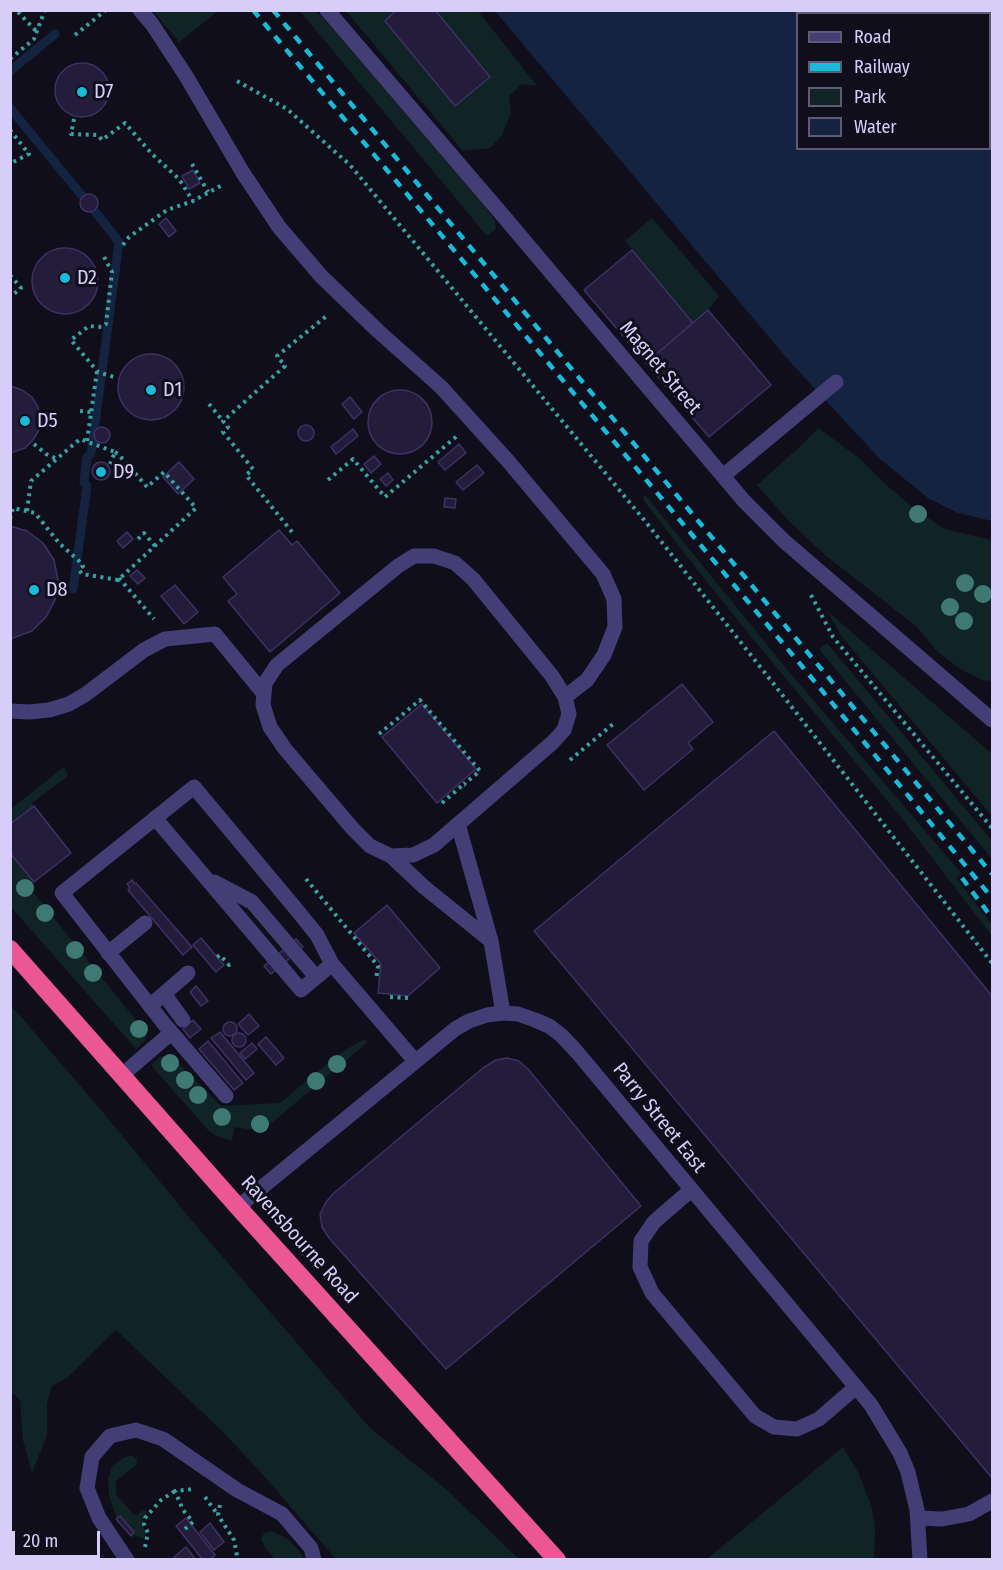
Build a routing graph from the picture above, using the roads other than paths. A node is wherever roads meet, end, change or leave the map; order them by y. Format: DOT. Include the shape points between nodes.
graph roads {
  1 [pos="141,10"];
  2 [pos="327,10"];
  3 [pos="836,382"];
  4 [pos="723,476"];
  5 [pos="264,694"];
  6 [pos="565,697"];
  7 [pos="10,711"];
  8 [pos="993,720"];
  9 [pos="155,818"];
  10 [pos="458,824"];
  11 [pos="391,856"];
  12 [pos="145,923"];
  13 [pos="491,941"];
  14 [pos="10,949"];
  15 [pos="108,953"];
  16 [pos="332,964"];
  17 [pos="188,973"];
  18 [pos="164,994"];
  19 [pos="150,1006"];
  20 [pos="503,1013"];
  21 [pos="183,1020"];
  22 [pos="171,1033"];
  23 [pos="415,1061"];
  24 [pos="122,1075"];
  25 [pos="226,1096"];
  26 [pos="691,1190"];
  27 [pos="238,1207"];
  28 [pos="856,1387"];
  29 [pos="993,1501"];
  30 [pos="918,1518"];
  31 [pos="134,1557"];
  32 [pos="920,1559"];
  33 [pos="314,1560"];
  34 [pos="557,1560"];
  35 [pos="930,1560"];
  1 -- 6 [label="street" via="279,227 321,276 441,387 603,574 614,599 615,627 604,655 587,680"];
  2 -- 4 [label="street, Magnet Street"];
  3 -- 4 [label="street"];
  4 -- 8 [label="street, Magnet Street" via="784,541"];
  5 -- 6 [label="street" via="265,683 277,665 398,566 414,556 434,556 455,563 473,579"];
  5 -- 7 [label="street" via="215,634 165,639 69,704 49,710"];
  5 -- 11 [label="street" via="270,727 285,749 353,830 370,846"];
  6 -- 10 [label="street" via="568,714 564,730"];
  9 -- 15 [label="street" via="62,893"];
  9 -- 16 [label="street" via="301,990"];
  9 -- 16 [label="street" via="194,787 297,909"];
  10 -- 11 [label="street" via="434,845 413,855"];
  10 -- 13 [label="street"];
  11 -- 13 [label="street"];
  12 -- 15 [label="street"];
  13 -- 20 [label="street"];
  14 -- 24 [label="highway, Ravensbourne Road"];
  15 -- 19 [label="street"];
  16 -- 23 [label="street"];
  17 -- 18 [label="street"];
  18 -- 19 [label="street"];
  18 -- 21 [label="street"];
  19 -- 22 [label="street"];
  20 -- 23 [label="street, Parry Street East" via="469,1021"];
  20 -- 26 [label="street, Parry Street East" via="535,1020 561,1035"];
  22 -- 24 [label="street"];
  22 -- 25 [label="street"];
  23 -- 27 [label="street, Parry Street East"];
  24 -- 27 [label="highway, Ravensbourne Road"];
  26 -- 28 [label="street, Parry Street East"];
  26 -- 28 [label="street" via="654,1222 641,1241 640,1267 652,1293 667,1311 755,1416 774,1427 797,1429 819,1419"];
  27 -- 34 [label="highway, Ravensbourne Road"];
  28 -- 30 [label="street, Parry Street East" via="900,1453"];
  29 -- 30 [label="street" via="969,1514"];
  30 -- 32 [label="street, Parry Street East"];
  31 -- 33 [label="street" via="99,1518 87,1488 92,1456 110,1436 136,1430 163,1439 237,1491 282,1514 311,1548"];
  32 -- 35 [label="street"];
}
